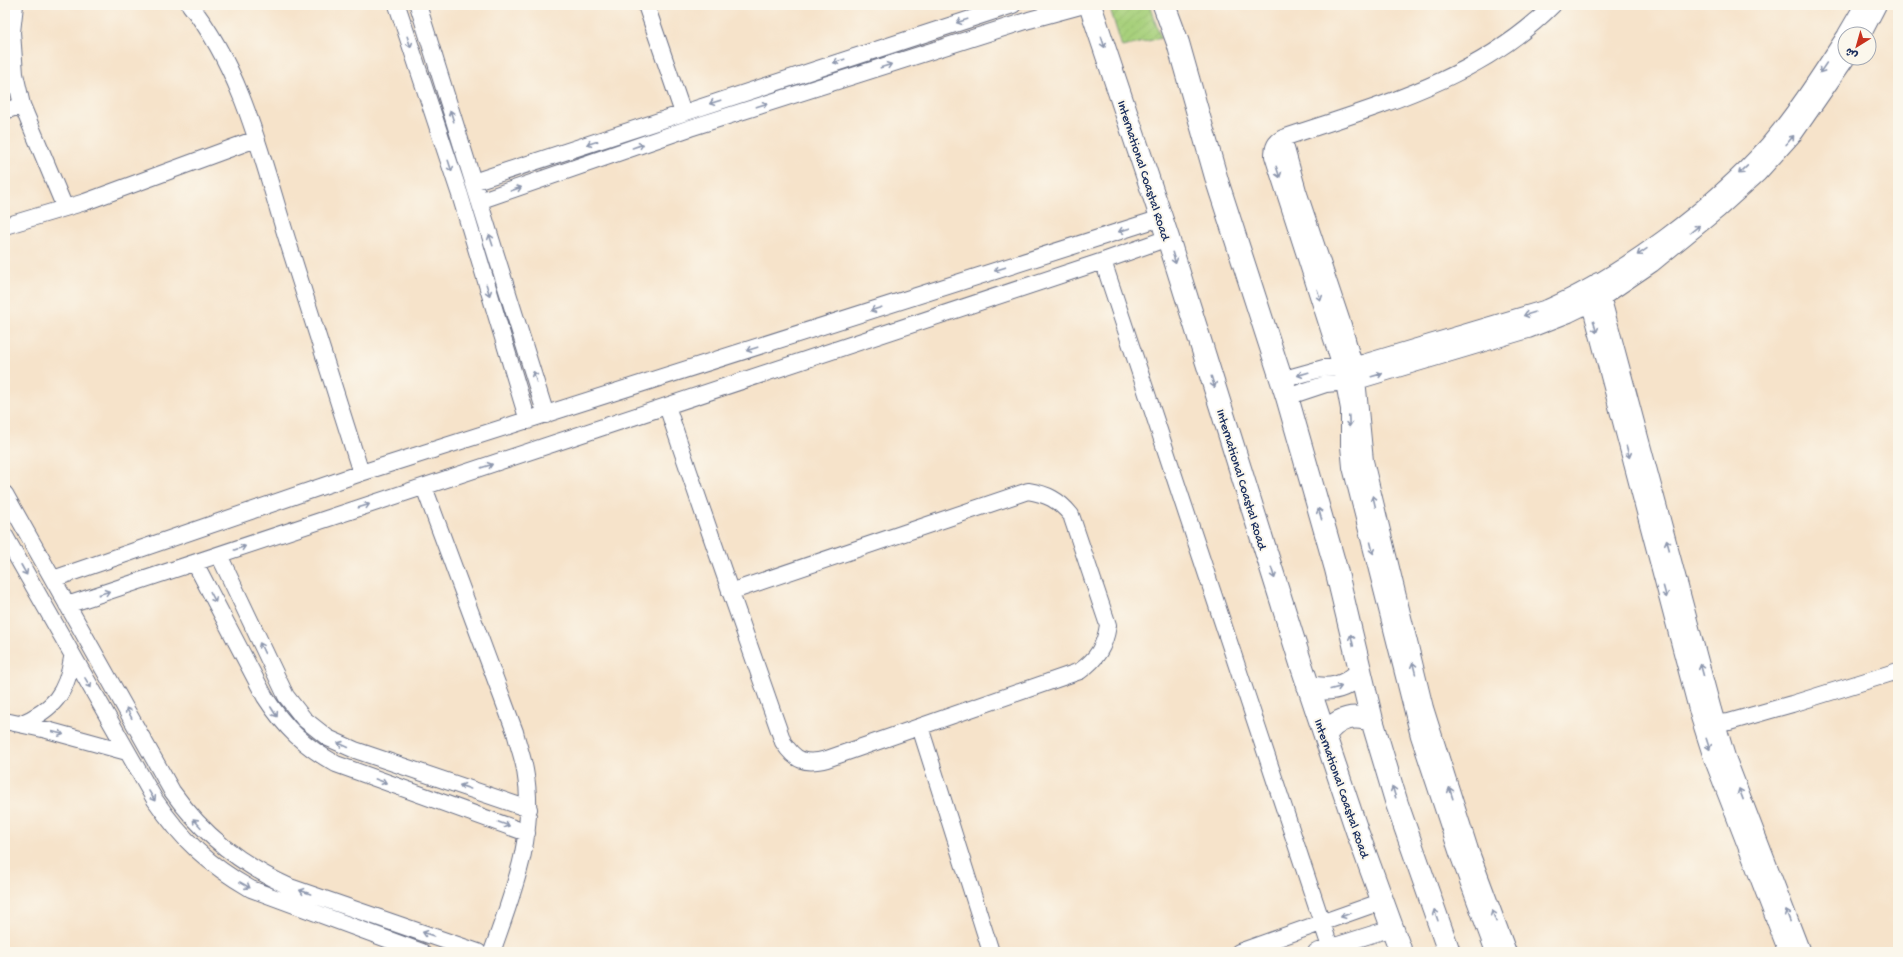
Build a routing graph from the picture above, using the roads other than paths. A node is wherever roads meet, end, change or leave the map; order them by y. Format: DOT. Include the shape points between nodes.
graph roads {
  1 [pos="15,5"];
  2 [pos="190,5"];
  3 [pos="397,5"];
  4 [pos="418,5"];
  5 [pos="646,5"];
  6 [pos="1013,5"];
  7 [pos="1023,5"];
  8 [pos="1084,5"];
  9 [pos="1090,5"];
  10 [pos="1164,5"];
  11 [pos="1553,5"];
  12 [pos="1863,5"];
  13 [pos="1878,5"];
  14 [pos="1029,20"];
  15 [pos="1851,26"];
  16 [pos="1867,26"];
  17 [pos="1837,48"];
  18 [pos="1841,66"];
  19 [pos="22,105"];
  20 [pos="5,111"];
  21 [pos="683,113"];
  22 [pos="256,139"];
  23 [pos="473,182"];
  24 [pos="479,202"];
  25 [pos="65,208"];
  26 [pos="5,226"];
  27 [pos="1164,228"];
  28 [pos="1102,261"];
  29 [pos="1592,285"];
  30 [pos="1596,301"];
  31 [pos="1349,374"];
  32 [pos="1284,388"];
  33 [pos="667,406"];
  34 [pos="546,415"];
  35 [pos="528,421"];
  36 [pos="361,473"];
  37 [pos="424,486"];
  38 [pos="5,494"];
  39 [pos="5,536"];
  40 [pos="219,555"];
  41 [pos="195,563"];
  42 [pos="53,579"];
  43 [pos="730,592"];
  44 [pos="67,605"];
  45 [pos="72,658"];
  46 [pos="1898,671"];
  47 [pos="1360,673"];
  48 [pos="1308,686"];
  49 [pos="119,696"];
  50 [pos="101,705"];
  51 [pos="1699,717"];
  52 [pos="1372,720"];
  53 [pos="12,722"];
  54 [pos="1717,723"];
  55 [pos="920,727"];
  56 [pos="1324,735"];
  57 [pos="127,752"];
  58 [pos="529,809"];
  59 [pos="527,833"];
  60 [pos="1382,901"];
  61 [pos="1323,924"];
  62 [pos="1392,928"];
  63 [pos="1323,950"];
  64 [pos="422,952"];
  65 [pos="478,952"];
  66 [pos="492,952"];
  67 [pos="992,952"];
  68 [pos="1239,952"];
  69 [pos="1401,952"];
  70 [pos="1449,952"];
  71 [pos="1494,952"];
  72 [pos="1508,952"];
  73 [pos="1787,952"];
  74 [pos="1802,952"];
  1 -- 19 [label="street" via="12,32 15,74"];
  2 -- 22 [label="street" via="216,43 229,69"];
  3 -- 35 [label="street, one-way" via="460,195"];
  23 -- 4 [label="street, one-way"];
  5 -- 21 [label="street"];
  6 -- 21 [label="street, one-way"];
  7 -- 14 [label="street"];
  8 -- 14 [label="street"];
  9 -- 27 [label="highway, International Coastal Road, one-way"];
  10 -- 32 [label="highway"];
  11 -- 31 [label="street" via="1501,48 1445,80 1415,93 1283,138 1274,146 1273,156"];
  12 -- 15 [label="street"];
  13 -- 16 [label="street"];
  24 -- 14 [label="street, one-way" via="683,130"];
  17 -- 29 [label="street, one-way" via="1796,109 1749,164 1674,229"];
  30 -- 18 [label="street, one-way" via="1652,264 1734,197 1795,133"];
  19 -- 20 [label="street"];
  19 -- 25 [label="street"];
  21 -- 23 [label="street, one-way"];
  22 -- 25 [label="street"];
  22 -- 36 [label="street"];
  23 -- 24 [label="street"];
  34 -- 24 [label="street, one-way"];
  25 -- 26 [label="street"];
  27 -- 28 [label="street"];
  27 -- 34 [label="street, one-way"];
  27 -- 48 [label="highway, International Coastal Road, one-way"];
  28 -- 33 [label="street"];
  28 -- 61 [label="street"];
  29 -- 30 [label="street"];
  29 -- 31 [label="street, one-way" via="1547,308"];
  31 -- 30 [label="street, one-way" via="1528,330"];
  30 -- 51 [label="street, one-way"];
  54 -- 30 [label="street, one-way"];
  31 -- 32 [label="street" via="1326,384"];
  31 -- 71 [label="street, one-way" via="1351,467 1402,672 1437,793"];
  72 -- 31 [label="street, one-way" via="1470,850 1425,708 1365,461"];
  47 -- 32 [label="highway, one-way" via="1336,569"];
  37 -- 33 [label="street, one-way"];
  33 -- 43 [label="street"];
  34 -- 35 [label="street"];
  35 -- 36 [label="street"];
  36 -- 42 [label="street"];
  40 -- 37 [label="street, one-way"];
  37 -- 58 [label="street" via="515,732 525,770"];
  38 -- 42 [label="street"];
  39 -- 45 [label="street, one-way"];
  40 -- 41 [label="street"];
  58 -- 40 [label="street, one-way" via="354,750 328,738 304,719 286,696 274,673"];
  44 -- 41 [label="street, one-way"];
  41 -- 59 [label="street, one-way" via="278,718 314,752 336,764"];
  42 -- 44 [label="street"];
  43 -- 55 [label="street" via="783,742 790,753 801,760 814,763"];
  43 -- 55 [label="street" via="1028,491 1040,493 1057,501 1071,515 1108,625 1106,639 1100,652 1092,663 1080,671"];
  44 -- 49 [label="street"];
  45 -- 50 [label="street, one-way"];
  45 -- 53 [label="street" via="70,676 51,706 37,717"];
  46 -- 54 [label="street" via="1792,704"];
  48 -- 47 [label="highway, one-way" via="1320,689 1337,688 1352,681"];
  47 -- 52 [label="highway"];
  48 -- 56 [label="highway, International Coastal Road"];
  49 -- 50 [label="street"];
  65 -- 49 [label="street, one-way" via="290,887 234,857 200,827 172,791"];
  50 -- 57 [label="street"];
  51 -- 54 [label="street"];
  51 -- 73 [label="street, one-way" via="1712,758"];
  52 -- 56 [label="highway" via="1361,717 1340,720"];
  70 -- 52 [label="highway, one-way" via="1397,804"];
  53 -- 57 [label="street, one-way"];
  74 -- 54 [label="street, one-way" via="1727,756"];
  55 -- 67 [label="street"];
  56 -- 60 [label="highway, International Coastal Road"];
  57 -- 64 [label="street, one-way" via="169,822 187,842 228,876 276,899"];
  58 -- 59 [label="street"];
  59 -- 66 [label="street" via="519,874"];
  60 -- 61 [label="street, one-way"];
  60 -- 62 [label="highway, International Coastal Road"];
  61 -- 63 [label="street"];
  61 -- 68 [label="street"];
  62 -- 63 [label="street"];
  62 -- 69 [label="highway, International Coastal Road"];
}
